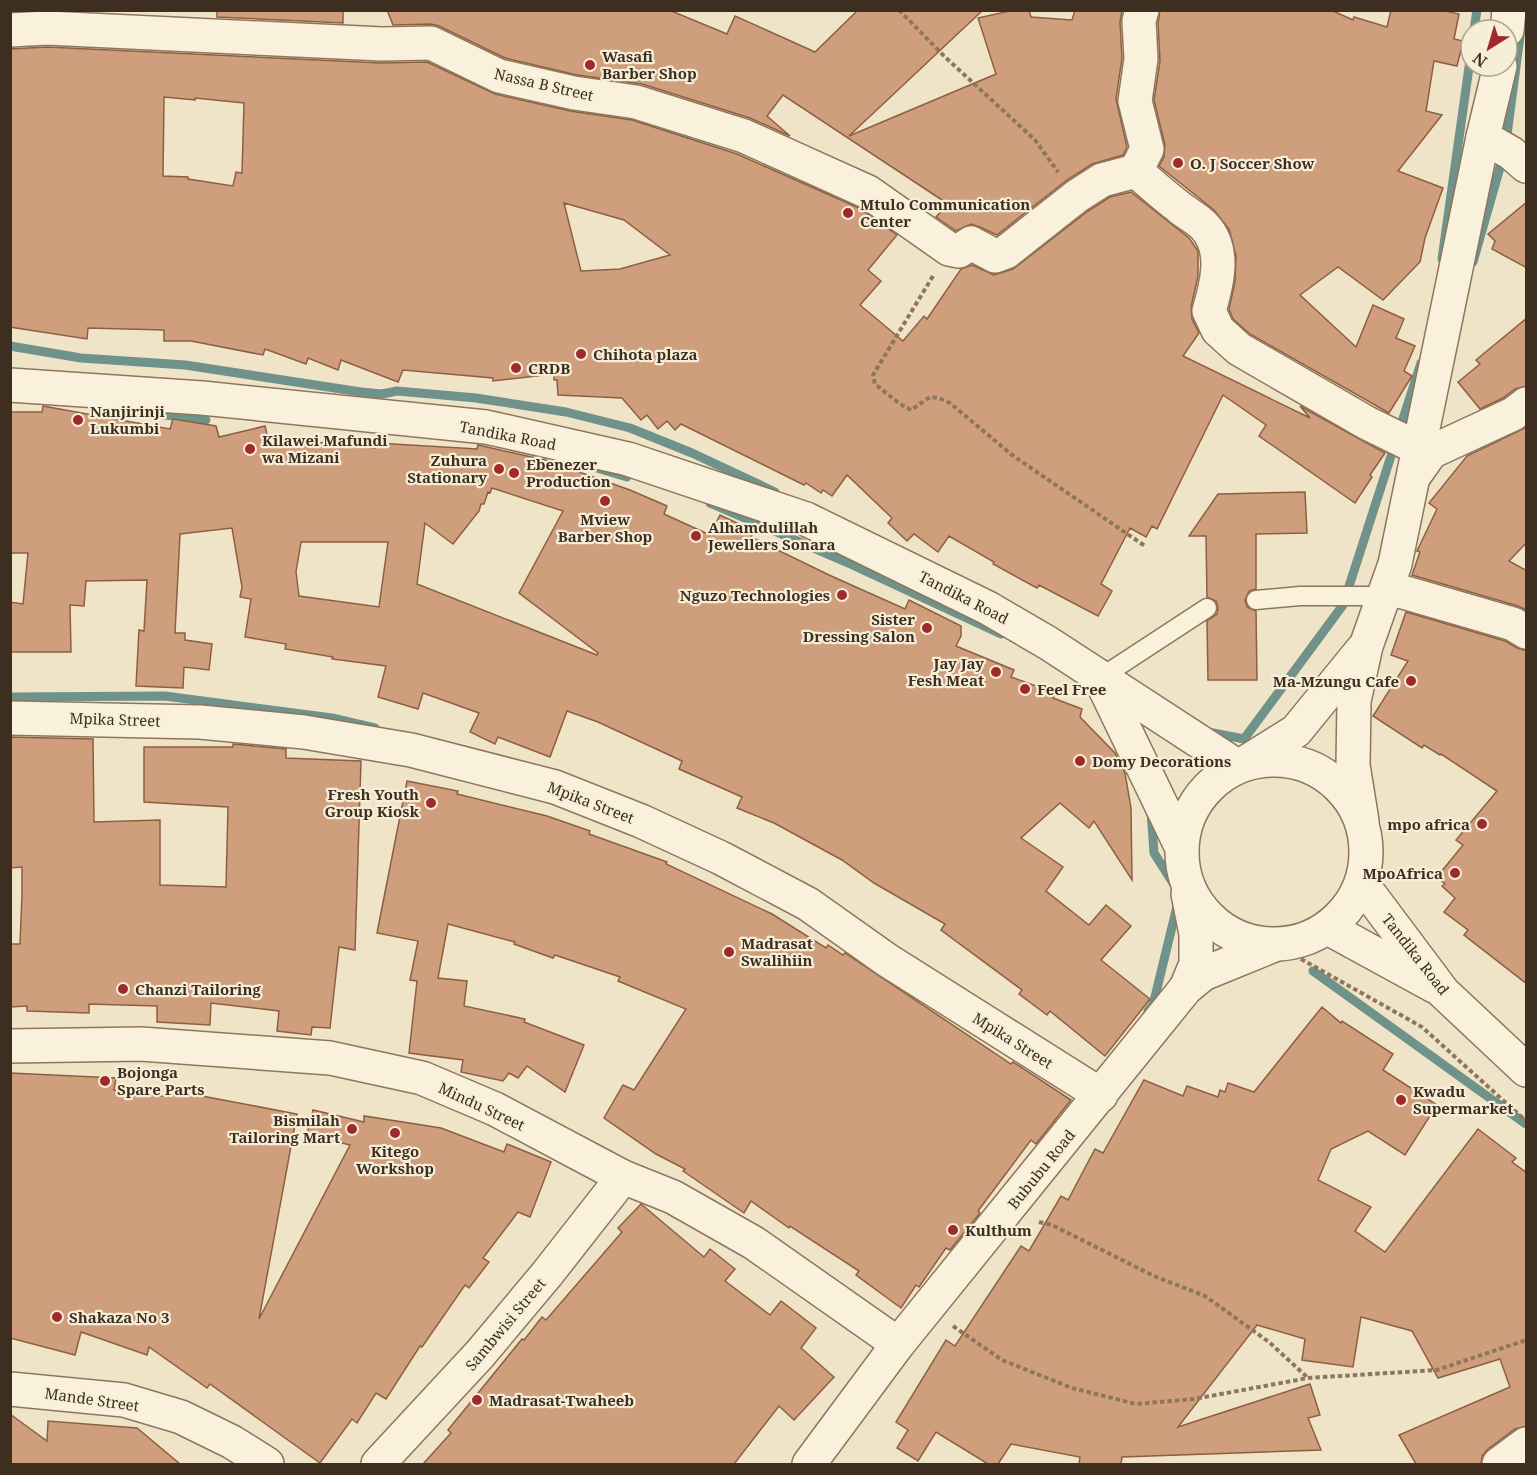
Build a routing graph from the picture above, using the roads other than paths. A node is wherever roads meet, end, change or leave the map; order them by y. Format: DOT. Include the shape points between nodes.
graph roads {
  1 [pos="1142,10"];
  2 [pos="10,30"];
  3 [pos="1497,78"];
  4 [pos="1482,137"];
  5 [pos="1521,153"];
  6 [pos="1136,171"];
  7 [pos="10,385"];
  8 [pos="1527,404"];
  9 [pos="1417,463"];
  10 [pos="1385,596"];
  11 [pos="1256,600"];
  12 [pos="1207,608"];
  13 [pos="1527,632"];
  14 [pos="1366,646"];
  15 [pos="1100,678"];
  16 [pos="10,718"];
  17 [pos="1241,764"];
  18 [pos="1362,821"];
  19 [pos="1180,846"];
  20 [pos="1186,884"];
  21 [pos="1362,884"];
  22 [pos="1328,928"];
  23 [pos="1274,945"];
  24 [pos="1186,988"];
  25 [pos="1443,992"];
  26 [pos="10,1047"];
  27 [pos="1527,1070"];
  28 [pos="1101,1095"];
  29 [pos="623,1177"];
  30 [pos="898,1344"];
  31 [pos="10,1389"];
  32 [pos="1527,1443"];
  33 [pos="267,1464"];
  34 [pos="378,1464"];
  35 [pos="809,1464"];
  36 [pos="1499,1464"];
  1 -- 6 [label="street" via="1135,101 1147,149"];
  2 -- 6 [label="street, Nassa B Street" via="47,28 431,43 499,76 636,102 744,136 868,192 945,247 959,251 971,243 995,256 1102,180"];
  3 -- 4 [label="street"];
  4 -- 5 [label="street"];
  4 -- 9 [label="street"];
  6 -- 9 [label="street" via="1213,237 1218,260 1209,311 1218,330 1239,349 1367,423"];
  7 -- 15 [label="street, Tandika Road" via="202,398 486,427 628,459 806,519 988,608"];
  8 -- 9 [label="street" via="1431,452"];
  9 -- 10 [label="street"];
  10 -- 11 [label="lane"];
  10 -- 13 [label="street" via="1396,590 1513,624"];
  10 -- 14 [label="street"];
  12 -- 15 [label="lane"];
  14 -- 17 [label="street" via="1296,731"];
  14 -- 18 [label="street" via="1354,701 1353,765"];
  15 -- 17 [label="street, Tandika Road"];
  15 -- 19 [label="street"];
  16 -- 28 [label="street, Mpika Street" via="200,722 304,732 411,750 555,787 641,821 808,904 887,960"];
  17 -- 18 [label="street" via="1281,759 1315,769 1344,790"];
  17 -- 19 [label="street" via="1197,798"];
  18 -- 21 [label="street" via="1367,851"];
  19 -- 20 [label="street"];
  20 -- 23 [label="street" via="1206,916 1237,938"];
  20 -- 24 [label="street" via="1196,934 1196,964"];
  21 -- 22 [label="street"];
  21 -- 25 [label="street, Tandika Road"];
  22 -- 23 [label="street" via="1302,941"];
  22 -- 25 [label="street"];
  23 -- 24 [label="street" via="1203,974"];
  24 -- 28 [label="street, Bububu Road"];
  25 -- 27 [label="street, Tandika Road"];
  26 -- 29 [label="street, Mindu Street" via="141,1044 330,1058 422,1078 495,1109"];
  28 -- 30 [label="street, Bububu Road"];
  29 -- 30 [label="street, Mindu Street" via="673,1197 754,1243"];
  29 -- 34 [label="street, Sambwisi Street" via="480,1354"];
  30 -- 35 [label="street, Bububu Road"];
  31 -- 33 [label="street, Mande Street" via="124,1400 181,1417"];
  32 -- 36 [label="street"];
}
